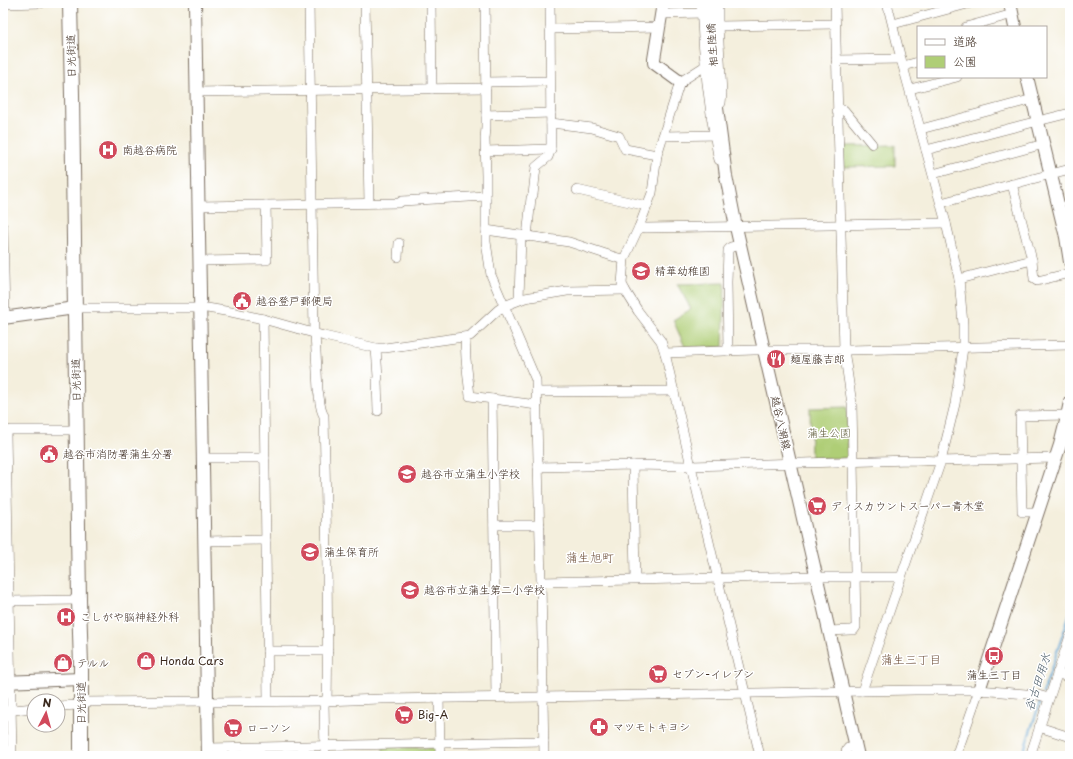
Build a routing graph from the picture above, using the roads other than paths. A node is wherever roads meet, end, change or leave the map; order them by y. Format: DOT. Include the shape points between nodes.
graph roads {
  1 [pos="41,3"];
  2 [pos="70,3"];
  3 [pos="195,3"];
  4 [pos="309,3"];
  5 [pos="365,3"];
  6 [pos="431,3"];
  7 [pos="485,3"];
  8 [pos="550,3"];
  9 [pos="701,3"];
  10 [pos="709,3"];
  11 [pos="718,3"];
  12 [pos="835,3"];
  13 [pos="887,3"];
  14 [pos="971,3"];
  15 [pos="3,4"];
  16 [pos="662,8"];
  17 [pos="1011,8"];
  18 [pos="702,13"];
  19 [pos="836,24"];
  20 [pos="893,24"];
  21 [pos="718,26"];
  22 [pos="968,26"];
  23 [pos="1015,26"];
  24 [pos="659,27"];
  25 [pos="550,29"];
  26 [pos="836,60"];
  27 [pos="902,62"];
  28 [pos="917,62"];
  29 [pos="705,66"];
  30 [pos="953,78"];
  31 [pos="1027,78"];
  32 [pos="550,81"];
  33 [pos="680,82"];
  34 [pos="486,85"];
  35 [pos="715,87"];
  36 [pos="432,89"];
  37 [pos="910,89"];
  38 [pos="367,90"];
  39 [pos="310,91"];
  40 [pos="196,92"];
  41 [pos="1033,100"];
  42 [pos="717,108"];
  43 [pos="837,111"];
  44 [pos="551,113"];
  45 [pos="1070,113"];
  46 [pos="486,115"];
  47 [pos="1038,121"];
  48 [pos="551,123"];
  49 [pos="921,129"];
  50 [pos="717,135"];
  51 [pos="663,136"];
  52 [pos="872,144"];
  53 [pos="1044,144"];
  54 [pos="551,149"];
  55 [pos="926,150"];
  56 [pos="486,151"];
  57 [pos="657,155"];
  58 [pos="1070,169"];
  59 [pos="933,174"];
  60 [pos="1050,174"];
  61 [pos="1012,184"];
  62 [pos="576,190"];
  63 [pos="486,196"];
  64 [pos="368,203"];
  65 [pos="941,203"];
  66 [pos="312,204"];
  67 [pos="266,205"];
  68 [pos="198,206"];
  69 [pos="647,206"];
  70 [pos="946,223"];
  71 [pos="840,225"];
  72 [pos="3,227"];
  73 [pos="639,227"];
  74 [pos="736,227"];
  75 [pos="486,230"];
  76 [pos="524,236"];
  77 [pos="399,243"];
  78 [pos="740,245"];
  79 [pos="398,258"];
  80 [pos="624,259"];
  81 [pos="1032,260"];
  82 [pos="199,261"];
  83 [pos="1070,262"];
  84 [pos="1070,272"];
  85 [pos="959,279"];
  86 [pos="625,290"];
  87 [pos="519,299"];
  88 [pos="504,306"];
  89 [pos="200,307"];
  90 [pos="75,308"];
  91 [pos="4,318"];
  92 [pos="263,319"];
  93 [pos="315,333"];
  94 [pos="465,337"];
  95 [pos="1070,345"];
  96 [pos="376,348"];
  97 [pos="963,348"];
  98 [pos="764,350"];
  99 [pos="844,350"];
  100 [pos="728,351"];
  101 [pos="666,353"];
  102 [pos="674,391"];
  103 [pos="536,392"];
  104 [pos="492,399"];
  105 [pos="1070,402"];
  106 [pos="537,406"];
  107 [pos="378,411"];
  108 [pos="1068,420"];
  109 [pos="77,430"];
  110 [pos="203,458"];
  111 [pos="265,458"];
  112 [pos="1021,459"];
  113 [pos="1055,459"];
  114 [pos="941,461"];
  115 [pos="853,462"];
  116 [pos="790,463"];
  117 [pos="633,465"];
  118 [pos="691,466"];
  119 [pos="538,467"];
  120 [pos="1037,514"];
  121 [pos="5,517"];
  122 [pos="494,525"];
  123 [pos="540,525"];
  124 [pos="266,540"];
  125 [pos="204,542"];
  126 [pos="817,576"];
  127 [pos="855,577"];
  128 [pos="900,577"];
  129 [pos="718,578"];
  130 [pos="635,579"];
  131 [pos="541,582"];
  132 [pos="79,600"];
  133 [pos="9,601"];
  134 [pos="829,631"];
  135 [pos="6,632"];
  136 [pos="1070,636"];
  137 [pos="328,650"];
  138 [pos="267,651"];
  139 [pos="1057,674"];
  140 [pos="1070,678"];
  141 [pos="81,679"];
  142 [pos="7,682"];
  143 [pos="978,690"];
  144 [pos="843,691"];
  145 [pos="862,691"];
  146 [pos="746,693"];
  147 [pos="496,697"];
  148 [pos="543,697"];
  149 [pos="439,698"];
  150 [pos="1049,698"];
  151 [pos="207,701"];
  152 [pos="268,701"];
  153 [pos="326,701"];
  154 [pos="81,703"];
  155 [pos="66,705"];
  156 [pos="26,709"];
  157 [pos="7,710"];
  158 [pos="1039,727"];
  159 [pos="1070,737"];
  160 [pos="544,741"];
  161 [pos="439,744"];
  162 [pos="324,746"];
  163 [pos="857,750"];
  164 [pos="208,752"];
  165 [pos="12,756"];
  166 [pos="81,756"];
  167 [pos="325,756"];
  168 [pos="440,756"];
  169 [pos="544,756"];
  170 [pos="760,756"];
  171 [pos="845,756"];
  172 [pos="956,756"];
  173 [pos="1030,756"];
  1 -- 15 [label="street"];
  2 -- 90 [label="main road, 日光街道"];
  3 -- 40 [label="street"];
  4 -- 39 [label="street"];
  5 -- 38 [label="street"];
  6 -- 36 [label="street"];
  7 -- 34 [label="street"];
  8 -- 25 [label="street"];
  9 -- 18 [label="street"];
  10 -- 35 [label="street, 相生陸橋"];
  11 -- 21 [label="street"];
  12 -- 19 [label="street"];
  13 -- 20 [label="street"];
  14 -- 20 [label="street"];
  16 -- 18 [label="street"];
  16 -- 24 [label="street"];
  17 -- 22 [label="street"];
  17 -- 23 [label="street"];
  18 -- 29 [label="street"];
  19 -- 21 [label="street"];
  19 -- 26 [label="street"];
  20 -- 27 [label="street"];
  21 -- 42 [label="street" via="722,93"];
  24 -- 25 [label="street"];
  24 -- 33 [label="street" via="654,63"];
  25 -- 32 [label="street"];
  26 -- 27 [label="street"];
  26 -- 43 [label="street"];
  27 -- 28 [label="street"];
  27 -- 37 [label="street"];
  29 -- 33 [label="street"];
  29 -- 50 [label="street" via="709,105"];
  30 -- 37 [label="street"];
  31 -- 41 [label="street"];
  32 -- 34 [label="street"];
  32 -- 44 [label="street"];
  33 -- 51 [label="street"];
  34 -- 36 [label="street"];
  34 -- 46 [label="street"];
  35 -- 42 [label="street, 越谷八潮線"];
  36 -- 38 [label="street"];
  37 -- 49 [label="street"];
  38 -- 39 [label="street"];
  38 -- 64 [label="street"];
  39 -- 40 [label="street"];
  39 -- 66 [label="street"];
  40 -- 68 [label="street"];
  41 -- 47 [label="street"];
  41 -- 49 [label="street"];
  42 -- 50 [label="street, 越谷八潮線"];
  43 -- 52 [label="street" via="844,110"];
  43 -- 71 [label="street"];
  44 -- 46 [label="street"];
  44 -- 48 [label="street"];
  45 -- 47 [label="street"];
  46 -- 56 [label="street"];
  47 -- 53 [label="street"];
  47 -- 55 [label="street"];
  48 -- 54 [label="street"];
  48 -- 57 [label="street" via="592,128 620,136 626,148"];
  49 -- 55 [label="street"];
  50 -- 51 [label="street"];
  50 -- 74 [label="street, 越谷八潮線"];
  51 -- 57 [label="street"];
  53 -- 59 [label="street"];
  53 -- 60 [label="street"];
  54 -- 56 [label="street"];
  54 -- 76 [label="street" via="548,157 536,167"];
  55 -- 59 [label="street"];
  56 -- 63 [label="street"];
  57 -- 69 [label="street" via="652,191"];
  58 -- 60 [label="street"];
  59 -- 65 [label="street"];
  60 -- 61 [label="street"];
  60 -- 83 [label="street"];
  61 -- 65 [label="street"];
  61 -- 81 [label="street"];
  62 -- 69 [label="street"];
  63 -- 64 [label="street"];
  63 -- 75 [label="street"];
  64 -- 66 [label="street"];
  65 -- 70 [label="street"];
  66 -- 67 [label="street"];
  66 -- 93 [label="street"];
  67 -- 68 [label="street"];
  67 -- 82 [label="street" via="267,260"];
  68 -- 82 [label="street"];
  69 -- 73 [label="street"];
  70 -- 71 [label="street"];
  70 -- 85 [label="street"];
  71 -- 74 [label="street"];
  71 -- 99 [label="street"];
  72 -- 91 [label="street"];
  73 -- 74 [label="street"];
  73 -- 80 [label="street"];
  74 -- 78 [label="street, 越谷八潮線"];
  75 -- 76 [label="street"];
  75 -- 88 [label="street" via="491,275"];
  76 -- 80 [label="street" via="569,242"];
  76 -- 87 [label="street"];
  77 -- 79 [label="street"];
  78 -- 98 [label="street, 越谷八潮線"];
  78 -- 100 [label="street" via="728,250"];
  80 -- 86 [label="street" via="622,284"];
  81 -- 84 [label="street" via="1034,279"];
  81 -- 85 [label="street"];
  82 -- 89 [label="street"];
  85 -- 97 [label="street"];
  86 -- 87 [label="street" via="567,291"];
  86 -- 101 [label="street" via="661,341"];
  87 -- 88 [label="street"];
  88 -- 94 [label="street" via="470,336"];
  88 -- 103 [label="street" via="536,380"];
  89 -- 90 [label="street"];
  89 -- 92 [label="street"];
  89 -- 110 [label="street"];
  90 -- 91 [label="street"];
  90 -- 109 [label="main road, 日光街道"];
  92 -- 93 [label="street"];
  92 -- 111 [label="street"];
  93 -- 96 [label="street"];
  93 -- 137 [label="street" via="318,390 324,416"];
  94 -- 96 [label="street"];
  94 -- 104 [label="street" via="470,396"];
  95 -- 97 [label="street"];
  96 -- 107 [label="street"];
  97 -- 99 [label="street"];
  97 -- 114 [label="street" via="955,404"];
  98 -- 99 [label="street"];
  98 -- 100 [label="street"];
  98 -- 116 [label="street, 越谷八潮線"];
  99 -- 115 [label="street" via="852,404"];
  100 -- 101 [label="street"];
  101 -- 102 [label="street"];
  102 -- 103 [label="street"];
  102 -- 118 [label="street"];
  103 -- 106 [label="street"];
  104 -- 106 [label="street"];
  104 -- 122 [label="street"];
  105 -- 108 [label="street"];
  106 -- 119 [label="street"];
  108 -- 112 [label="street" via="1020,416"];
  108 -- 113 [label="street"];
  109 -- 121 [label="street" via="7,432"];
  109 -- 132 [label="main road, 日光街道"];
  110 -- 111 [label="street"];
  110 -- 125 [label="street"];
  111 -- 124 [label="street"];
  112 -- 113 [label="street"];
  112 -- 114 [label="street"];
  112 -- 120 [label="street" via="1022,512"];
  113 -- 120 [label="street"];
  114 -- 115 [label="street"];
  114 -- 128 [label="street"];
  115 -- 116 [label="street"];
  115 -- 127 [label="street"];
  116 -- 118 [label="street"];
  116 -- 126 [label="street, 越谷八潮線"];
  117 -- 118 [label="street"];
  117 -- 119 [label="street"];
  117 -- 130 [label="street"];
  118 -- 129 [label="street"];
  119 -- 123 [label="street"];
  120 -- 143 [label="street"];
  121 -- 133 [label="street"];
  122 -- 123 [label="street"];
  122 -- 147 [label="street"];
  123 -- 131 [label="street"];
  124 -- 125 [label="street"];
  124 -- 138 [label="street"];
  125 -- 151 [label="street"];
  126 -- 127 [label="street"];
  126 -- 129 [label="street"];
  126 -- 134 [label="street, 越谷八潮線"];
  127 -- 128 [label="street"];
  127 -- 134 [label="street" via="856,627 854,630"];
  128 -- 145 [label="street"];
  129 -- 130 [label="street"];
  129 -- 146 [label="street"];
  130 -- 131 [label="street"];
  131 -- 148 [label="street"];
  132 -- 133 [label="street"];
  132 -- 141 [label="main road, 日光街道"];
  133 -- 135 [label="street"];
  134 -- 144 [label="street, 越谷八潮線"];
  135 -- 142 [label="street"];
  136 -- 139 [label="street"];
  137 -- 138 [label="street"];
  137 -- 153 [label="street"];
  138 -- 152 [label="street"];
  139 -- 140 [label="street"];
  139 -- 150 [label="street"];
  141 -- 142 [label="street"];
  141 -- 154 [label="main road, 日光街道"];
  142 -- 157 [label="street"];
  143 -- 145 [label="street"];
  143 -- 150 [label="street"];
  143 -- 172 [label="street"];
  144 -- 145 [label="street"];
  144 -- 146 [label="street"];
  144 -- 163 [label="street, 越谷八潮線"];
  146 -- 148 [label="street"];
  146 -- 170 [label="street"];
  147 -- 148 [label="street"];
  147 -- 149 [label="street"];
  148 -- 160 [label="street"];
  149 -- 153 [label="street"];
  149 -- 161 [label="street"];
  150 -- 158 [label="street"];
  151 -- 152 [label="street"];
  151 -- 154 [label="street"];
  151 -- 164 [label="street"];
  152 -- 153 [label="street"];
  153 -- 162 [label="street"];
  154 -- 155 [label="street"];
  154 -- 166 [label="main road, 日光街道"];
  156 -- 157 [label="street"];
  157 -- 165 [label="street"];
  158 -- 159 [label="street"];
  158 -- 173 [label="street"];
  160 -- 161 [label="street"];
  160 -- 169 [label="street"];
  161 -- 162 [label="street"];
  161 -- 168 [label="street"];
  162 -- 164 [label="street"];
  162 -- 167 [label="street"];
  163 -- 171 [label="street" via="848,747"];
}
